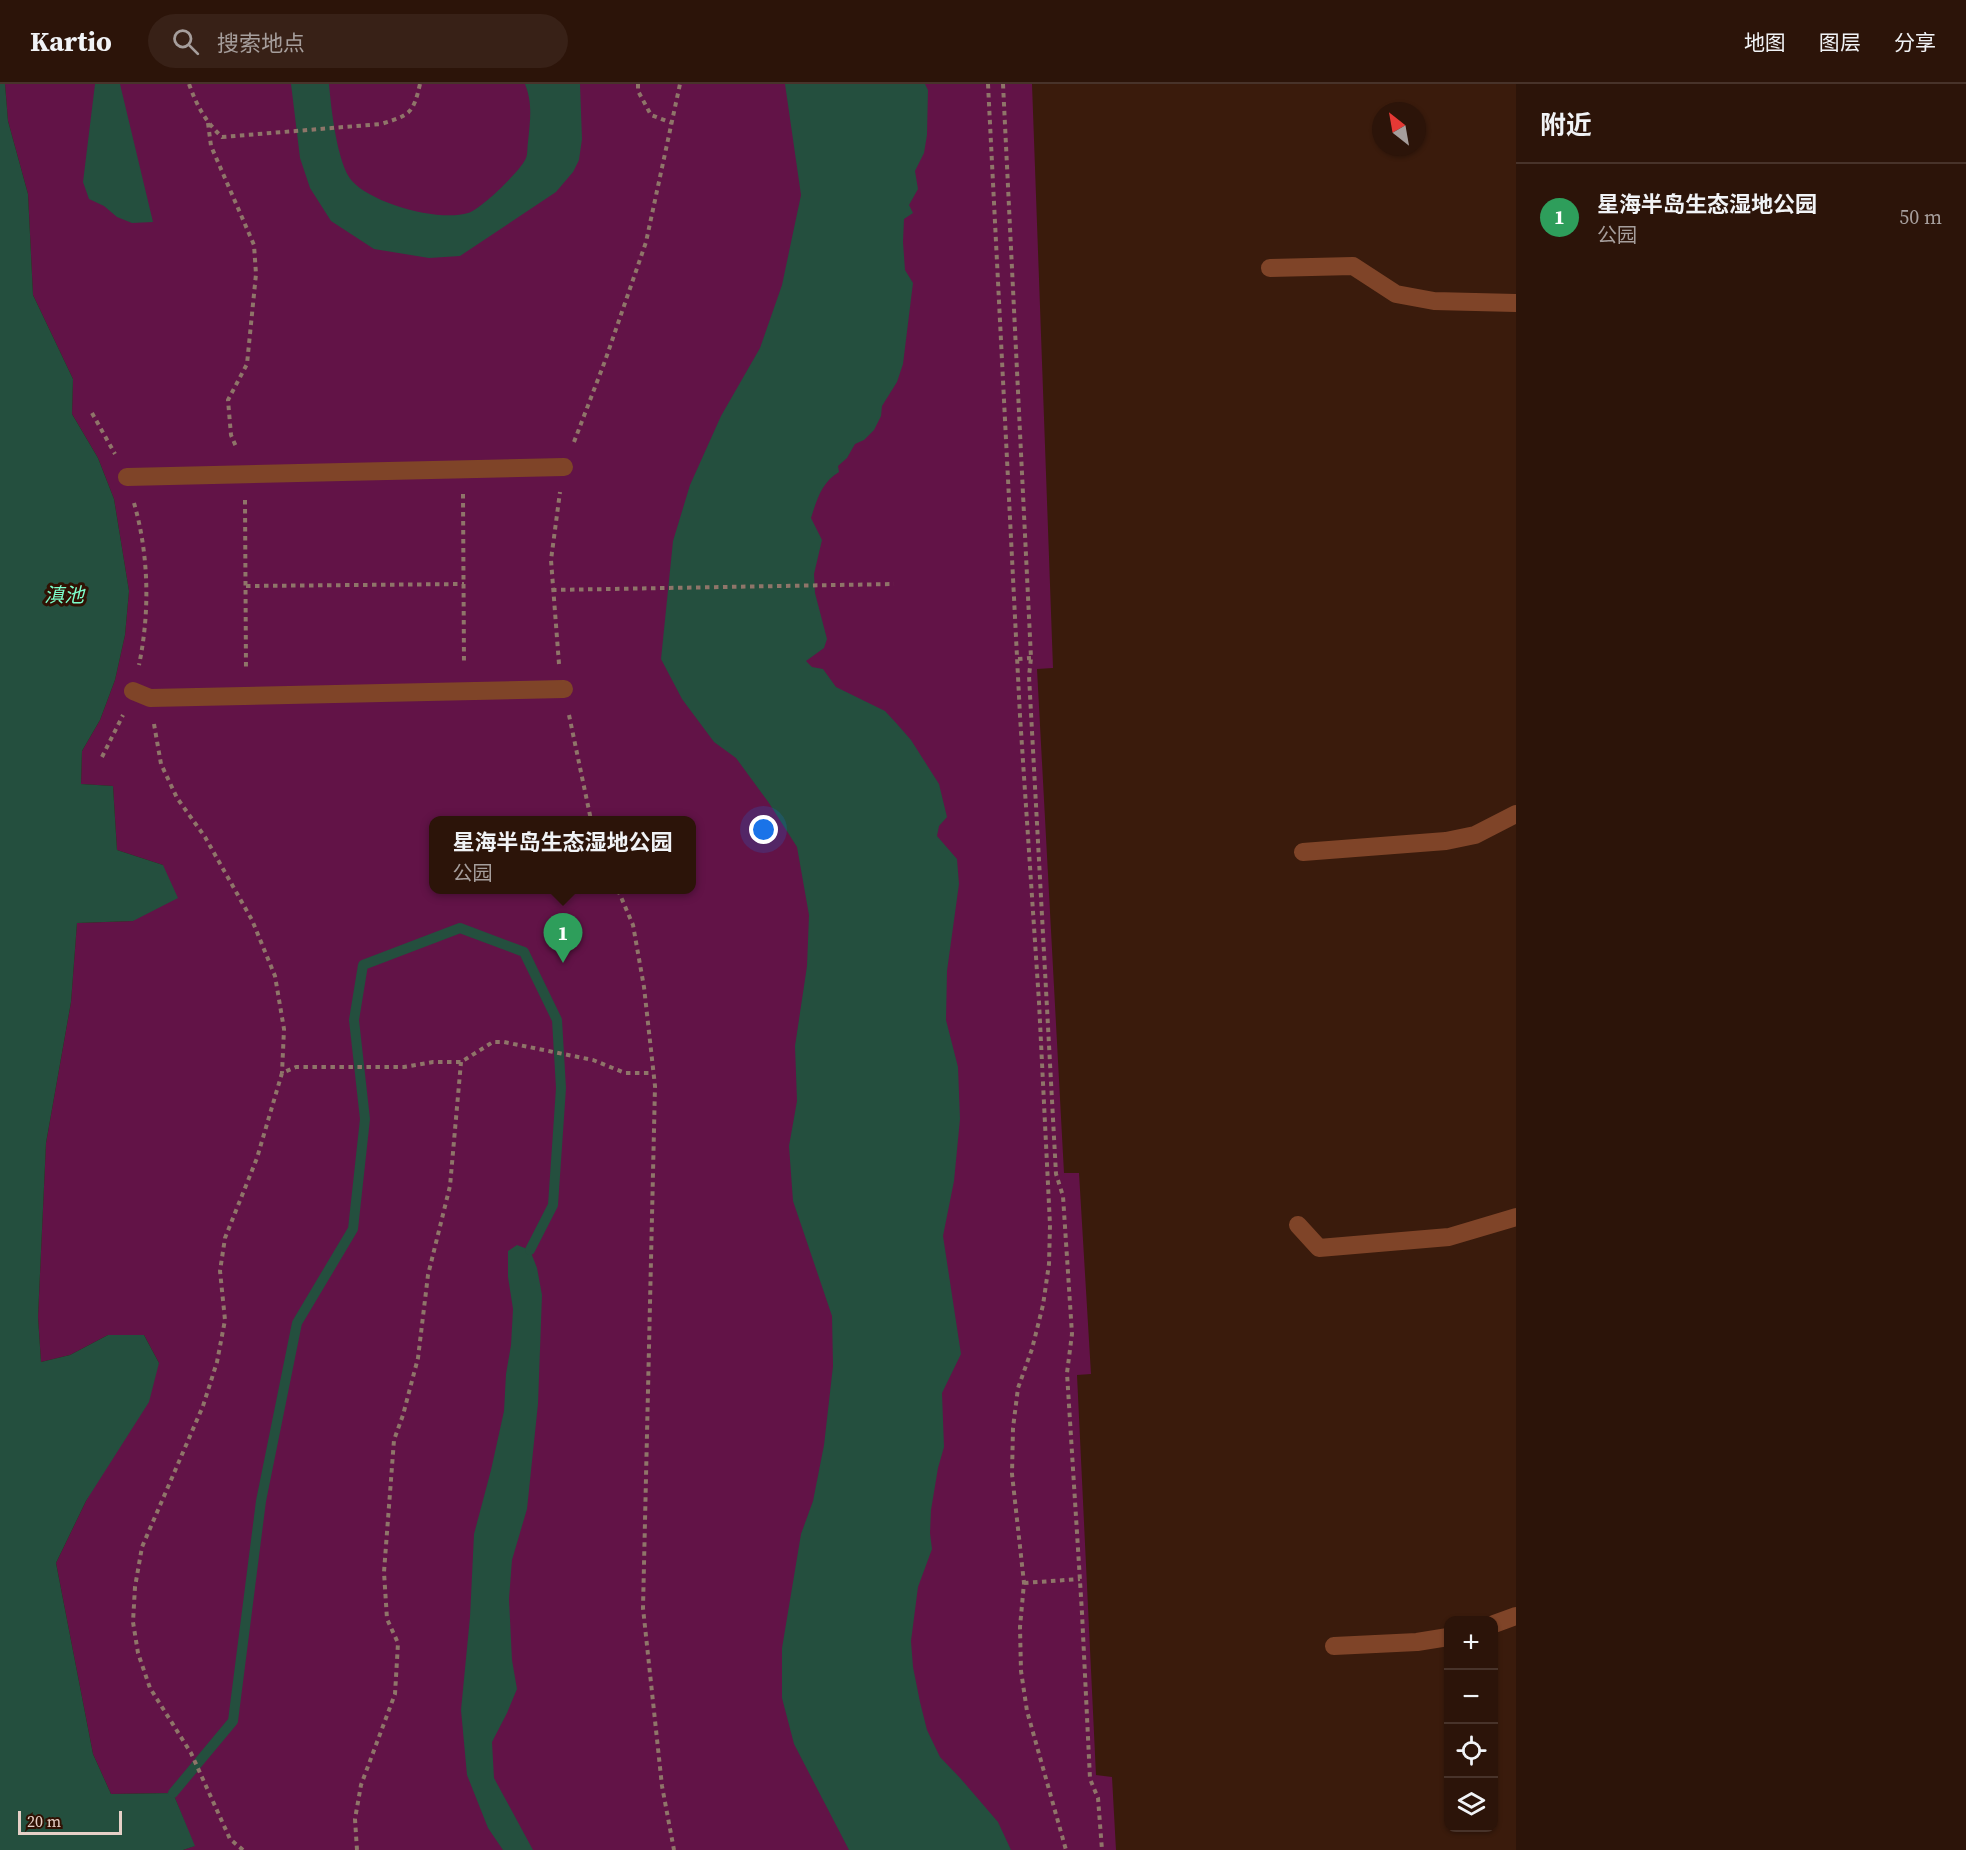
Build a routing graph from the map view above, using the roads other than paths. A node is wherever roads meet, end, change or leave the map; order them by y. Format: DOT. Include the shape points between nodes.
graph roads {
  1 [pos="1270,268"];
  2 [pos="1516,303"];
  3 [pos="564,467"];
  4 [pos="127,477"];
  5 [pos="564,689"];
  6 [pos="133,691"];
  7 [pos="1516,814"];
  8 [pos="1303,852"];
  9 [pos="1516,1217"];
  10 [pos="1298,1225"];
  11 [pos="1516,1616"];
  12 [pos="1498,1623"];
  13 [pos="1444,1638"];
  14 [pos="1334,1646"];
  1 -- 2 [label="street" via="1353,266 1396,294 1434,302"];
  3 -- 4 [label="street"];
  5 -- 6 [label="street" via="150,698"];
  7 -- 8 [label="street" via="1475,835 1446,841"];
  9 -- 10 [label="street" via="1449,1237 1320,1248"];
  11 -- 12 [label="street"];
  13 -- 14 [label="street"];
}
